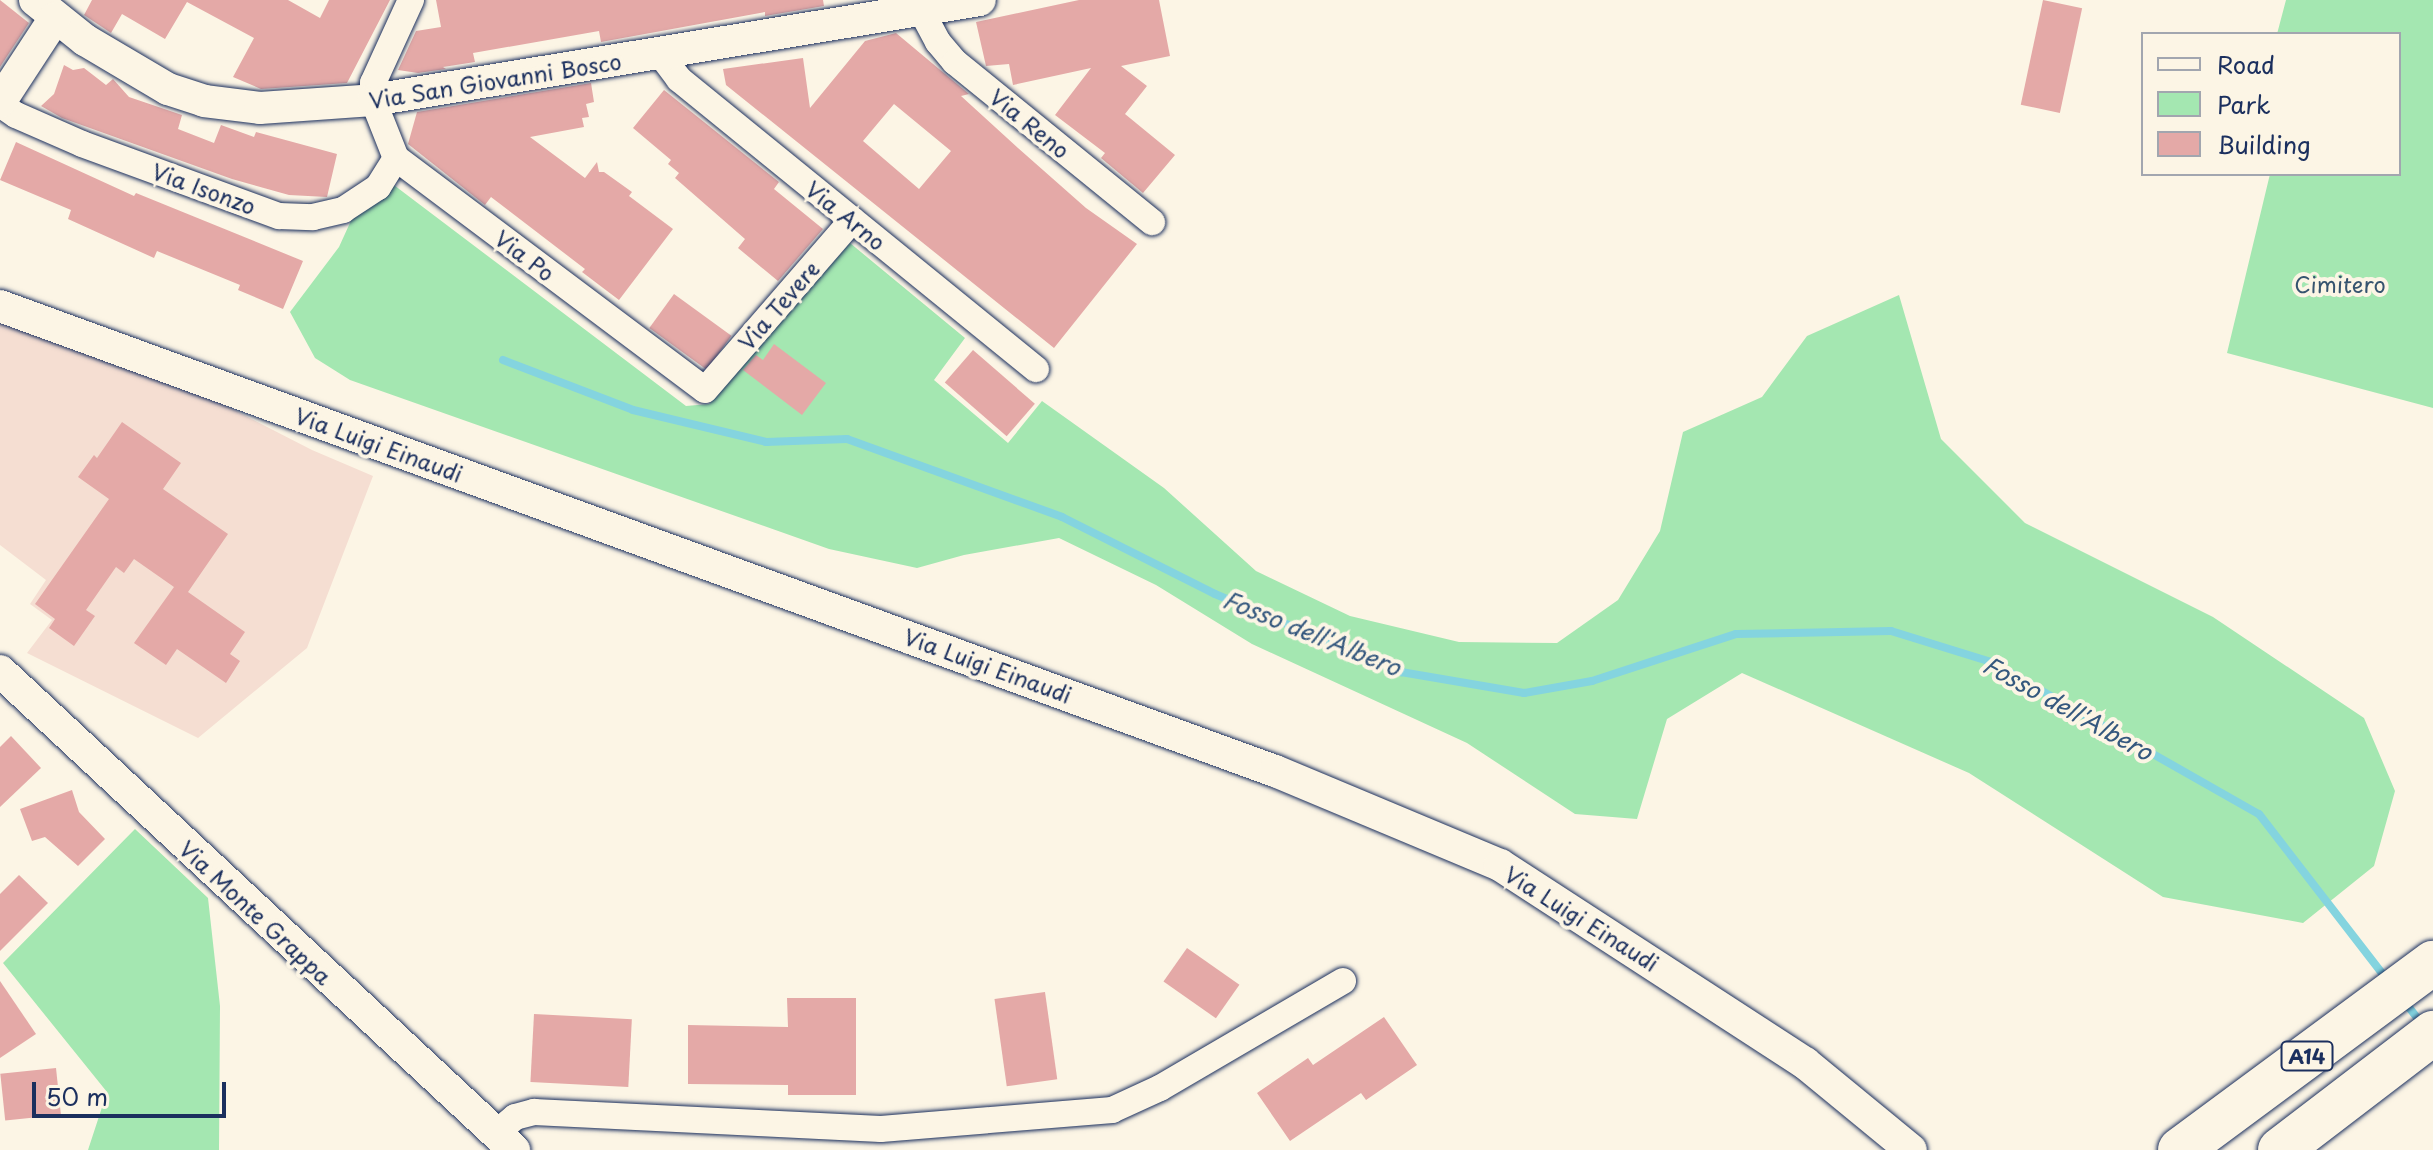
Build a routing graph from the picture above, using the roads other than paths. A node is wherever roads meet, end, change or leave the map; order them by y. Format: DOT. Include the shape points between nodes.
graph roads {
  1 [pos="411,0"];
  2 [pos="980,0"];
  3 [pos="52,6"];
  4 [pos="922,12"];
  5 [pos="661,55"];
  6 [pos="373,100"];
  7 [pos="0,103"];
  8 [pos="396,158"];
  9 [pos="852,220"];
  10 [pos="1152,222"];
  11 [pos="0,306"];
  12 [pos="1036,369"];
  13 [pos="705,390"];
  14 [pos="0,671"];
  15 [pos="2433,963"];
  16 [pos="1343,981"];
  17 [pos="2433,1033"];
  18 [pos="505,1142"];
  19 [pos="1911,1150"];
  20 [pos="2180,1150"];
  21 [pos="2280,1150"];
  1 -- 6 [label="street" via="377,67"];
  2 -- 4 [label="street, Via San Giovanni Bosco"];
  3 -- 6 [label="street, Via San Giovanni Bosco" via="134,71 204,101 260,108"];
  3 -- 7 [label="street, Via Isonzo"];
  4 -- 5 [label="street, Via San Giovanni Bosco"];
  4 -- 10 [label="street, Via Reno" via="955,62"];
  5 -- 6 [label="street, Via San Giovanni Bosco"];
  5 -- 9 [label="street, Via Arno" via="679,79"];
  6 -- 8 [label="street"];
  7 -- 8 [label="street, Via Isonzo" via="82,144 279,216 313,217 343,210 378,187"];
  8 -- 13 [label="street, Via Po"];
  9 -- 12 [label="street, Via Arno"];
  9 -- 13 [label="street, Via Tevere"];
  11 -- 19 [label="street, Via Luigi Einaudi" via="1230,754 1500,865 1805,1063"];
  14 -- 18 [label="street, Via Monte Grappa"];
  15 -- 20 [label="highway, A14"];
  16 -- 18 [label="street" via="1160,1088 1112,1110 881,1129 534,1112 515,1117"];
  17 -- 21 [label="highway, A14"];
}
